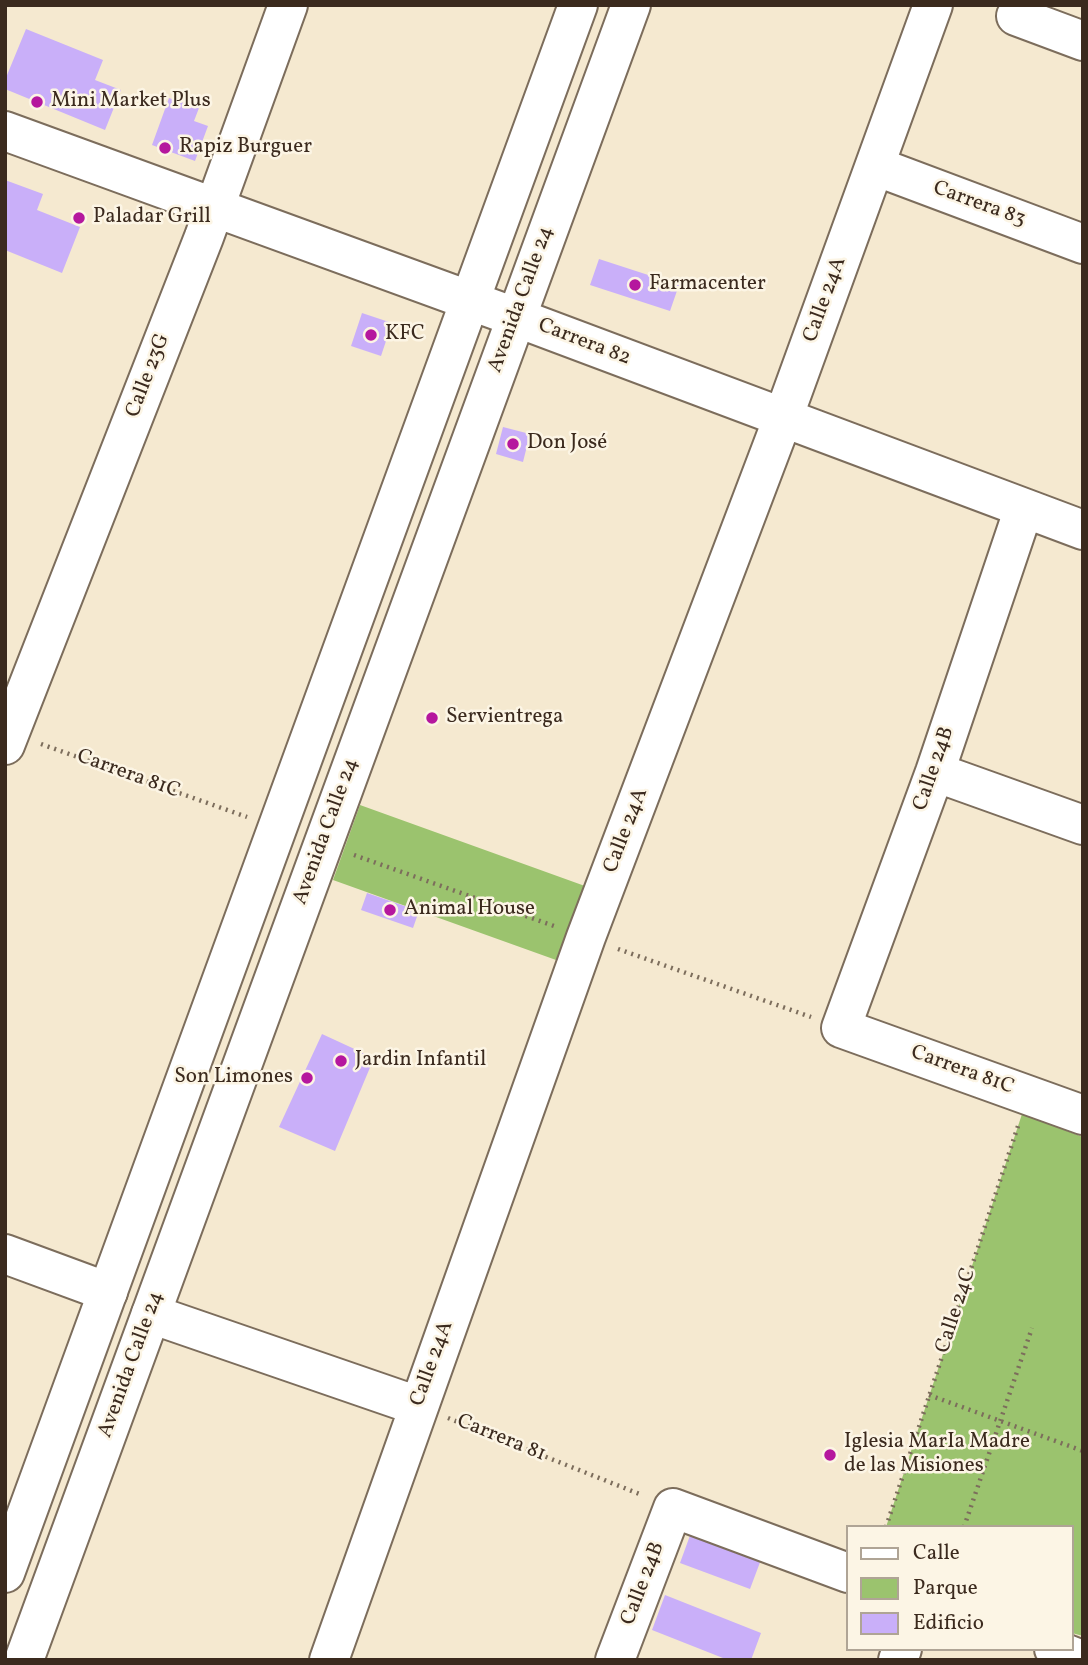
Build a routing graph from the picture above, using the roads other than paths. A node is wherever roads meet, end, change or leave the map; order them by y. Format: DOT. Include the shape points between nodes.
graph roads {
  1 [pos="288,5"];
  2 [pos="579,5"];
  3 [pos="631,5"];
  4 [pos="933,5"];
  5 [pos="1016,16"];
  6 [pos="1083,41"];
  7 [pos="5,131"];
  8 [pos="875,166"];
  9 [pos="215,208"];
  10 [pos="1083,244"];
  11 [pos="470,302"];
  12 [pos="515,317"];
  13 [pos="783,418"];
  14 [pos="1024,509"];
  15 [pos="1083,530"];
  16 [pos="7,739"];
  17 [pos="935,772"];
  18 [pos="1083,825"];
  19 [pos="841,1028"];
  20 [pos="1083,1115"];
  21 [pos="5,1254"];
  22 [pos="108,1292"];
  23 [pos="151,1314"];
  24 [pos="418,1406"];
  25 [pos="846,1572"];
  26 [pos="5,1573"];
  27 [pos="1059,1651"];
  28 [pos="24,1660"];
  29 [pos="329,1660"];
  30 [pos="615,1660"];
  31 [pos="1082,1660"];
  1 -- 9 [label="street, Calle 23G"];
  2 -- 11 [label="street"];
  3 -- 12 [label="street, Avenida Calle 24"];
  4 -- 8 [label="street, Calle 24A"];
  5 -- 6 [label="street"];
  7 -- 9 [label="street, Carrera 82"];
  8 -- 10 [label="street, Carrera 83"];
  8 -- 13 [label="street, Calle 24A"];
  9 -- 11 [label="street, Carrera 82"];
  9 -- 16 [label="street, Calle 23G"];
  11 -- 12 [label="street, Carrera 82"];
  11 -- 22 [label="street"];
  12 -- 13 [label="street, Carrera 82"];
  12 -- 23 [label="street, Avenida Calle 24"];
  13 -- 14 [label="street, Carrera 82"];
  13 -- 24 [label="street, Calle 24A" via="586,937"];
  14 -- 15 [label="street, Carrera 82"];
  14 -- 17 [label="street, Calle 24B"];
  17 -- 18 [label="street"];
  17 -- 19 [label="street, Calle 24B"];
  19 -- 20 [label="street, Carrera 81C"];
  21 -- 22 [label="street"];
  22 -- 26 [label="street"];
  23 -- 24 [label="street"];
  23 -- 28 [label="street, Avenida Calle 24"];
  24 -- 29 [label="street, Calle 24A"];
  25 -- 30 [label="street, Calle 24B" via="673,1507"];
  27 -- 31 [label="street"];
}
